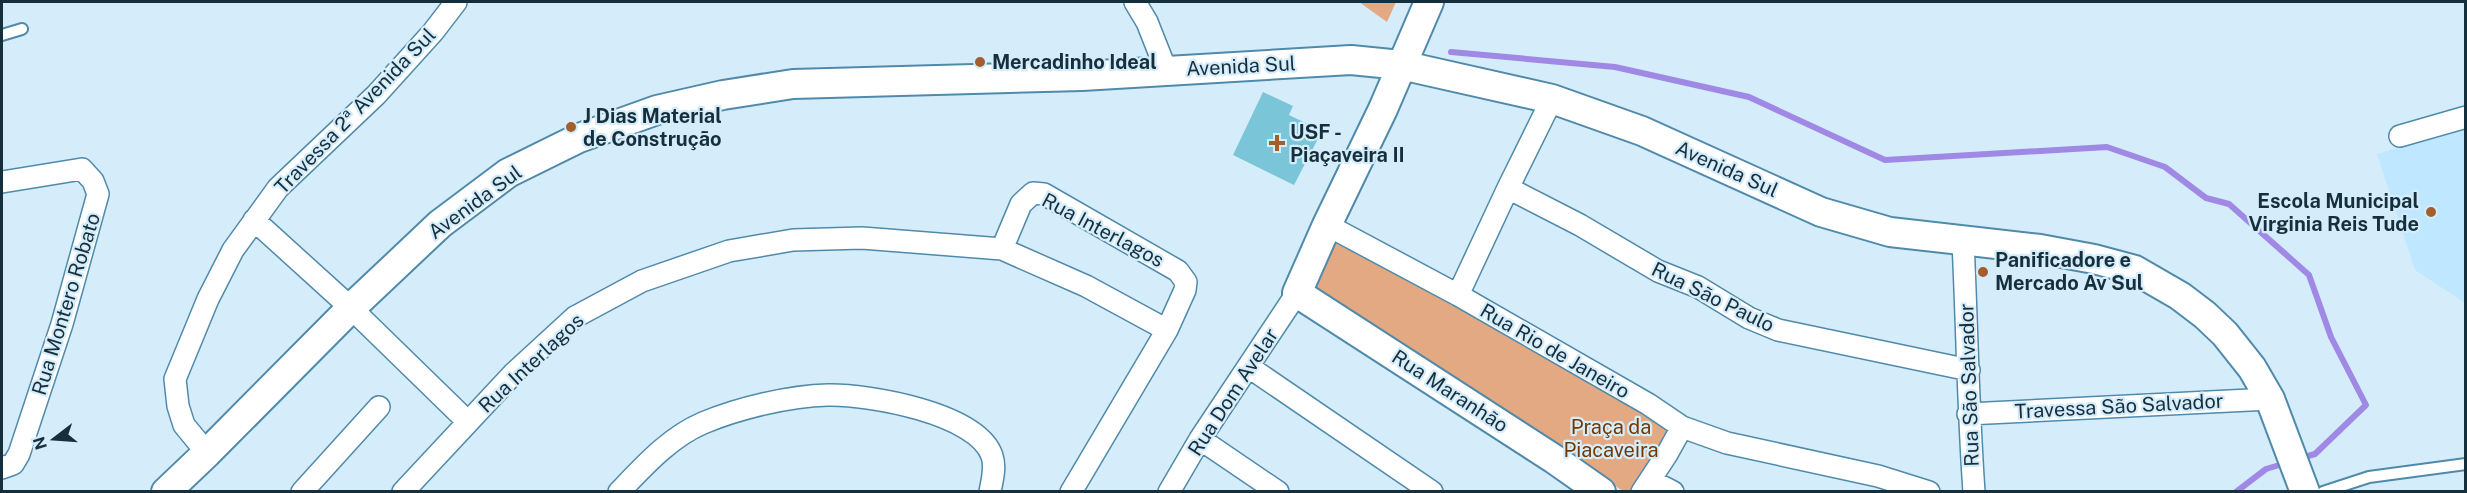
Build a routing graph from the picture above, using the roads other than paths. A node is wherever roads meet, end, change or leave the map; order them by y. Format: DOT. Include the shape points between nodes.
graph roads {
  1 [pos="456,2"];
  2 [pos="1135,2"];
  3 [pos="1429,2"];
  4 [pos="22,29"];
  5 [pos="2,35"];
  6 [pos="1401,64"];
  7 [pos="1166,70"];
  8 [pos="1552,99"];
  9 [pos="2466,117"];
  10 [pos="2400,135"];
  11 [pos="2,182"];
  12 [pos="1508,188"];
  13 [pos="254,220"];
  14 [pos="1327,225"];
  15 [pos="1963,242"];
  16 [pos="1002,249"];
  17 [pos="1297,293"];
  18 [pos="1458,295"];
  19 [pos="351,308"];
  20 [pos="1167,330"];
  21 [pos="1250,367"];
  22 [pos="1969,370"];
  23 [pos="379,407"];
  24 [pos="2275,412"];
  25 [pos="1968,414"];
  26 [pos="468,422"];
  27 [pos="1682,428"];
  28 [pos="1200,439"];
  29 [pos="207,453"];
  30 [pos="2466,464"];
  31 [pos="2,468"];
  32 [pos="1646,486"];
  33 [pos="2311,491"];
  34 [pos="166,492"];
  35 [pos="302,492"];
  36 [pos="403,492"];
  37 [pos="619,492"];
  38 [pos="990,492"];
  39 [pos="1071,492"];
  40 [pos="1169,492"];
  41 [pos="1278,492"];
  42 [pos="1432,492"];
  43 [pos="1601,492"];
  44 [pos="1672,492"];
  45 [pos="1929,492"];
  46 [pos="1974,492"];
  1 -- 13 [label="street, Travessa 2ª Avenida Sul" via="376,94 278,188"];
  2 -- 7 [label="street" via="1148,22"];
  3 -- 6 [label="street"];
  4 -- 5 [label="lane"];
  6 -- 7 [label="street, Avenida Sul" via="1351,60"];
  6 -- 8 [label="street, Avenida Sul"];
  6 -- 14 [label="street"];
  7 -- 19 [label="street, Avenida Sul" via="967,81 793,84 657,110 579,138 508,173 440,224"];
  8 -- 12 [label="street"];
  8 -- 15 [label="street, Avenida Sul" via="1642,132 1821,212 1890,232"];
  9 -- 10 [label="street"];
  11 -- 31 [label="street, Rua Montero Robato" via="82,169 97,189 97,202 62,324 19,454 13,464"];
  12 -- 18 [label="street"];
  12 -- 22 [label="street, Rua São Paulo" via="1658,271 1698,287 1749,318 1778,330"];
  13 -- 19 [label="street"];
  13 -- 29 [label="street, Travessa 2ª Avenida Sul" via="233,250 208,299 175,379 184,425"];
  14 -- 17 [label="street"];
  14 -- 18 [label="street, Rua Rio de Janeiro"];
  15 -- 22 [label="street, Rua São Salvador"];
  15 -- 24 [label="street, Avenida Sul" via="2040,249 2135,270 2180,296 2225,334 2252,368"];
  16 -- 20 [label="street, Rua Interlagos" via="1086,286"];
  16 -- 20 [label="street, Rua Interlagos" via="1021,204 1033,194 1044,194 1178,271 1186,282 1185,290"];
  16 -- 26 [label="street, Rua Interlagos" via="862,238 793,240 729,251 642,281 575,317"];
  17 -- 21 [label="street, Rua Dom Avelar"];
  17 -- 43 [label="street, Rua Maranhão"];
  18 -- 27 [label="street, Rua Rio de Janeiro" via="1648,404"];
  19 -- 26 [label="street"];
  19 -- 29 [label="street, Avenida Sul"];
  20 -- 39 [label="street"];
  21 -- 28 [label="street, Rua Dom Avelar"];
  21 -- 42 [label="street"];
  22 -- 25 [label="street, Rua São Salvador"];
  23 -- 35 [label="street"];
  24 -- 25 [label="street, Travessa São Salvador"];
  24 -- 33 [label="street, Avenida Sul"];
  25 -- 46 [label="street, Rua São Salvador"];
  26 -- 36 [label="street, Rua Interlagos"];
  27 -- 32 [label="street"];
  27 -- 45 [label="street, Rua Rio de Janeiro" via="1727,443 1878,476"];
  28 -- 40 [label="street, Rua Dom Avelar"];
  28 -- 41 [label="street"];
  29 -- 34 [label="street, Avenida Sul"];
  30 -- 33 [label="lane" via="2369,477"];
  32 -- 44 [label="street"];
  37 -- 38 [label="street" via="657,453 702,423 759,406 828,395 883,399 927,411 974,433 992,455"];
}
